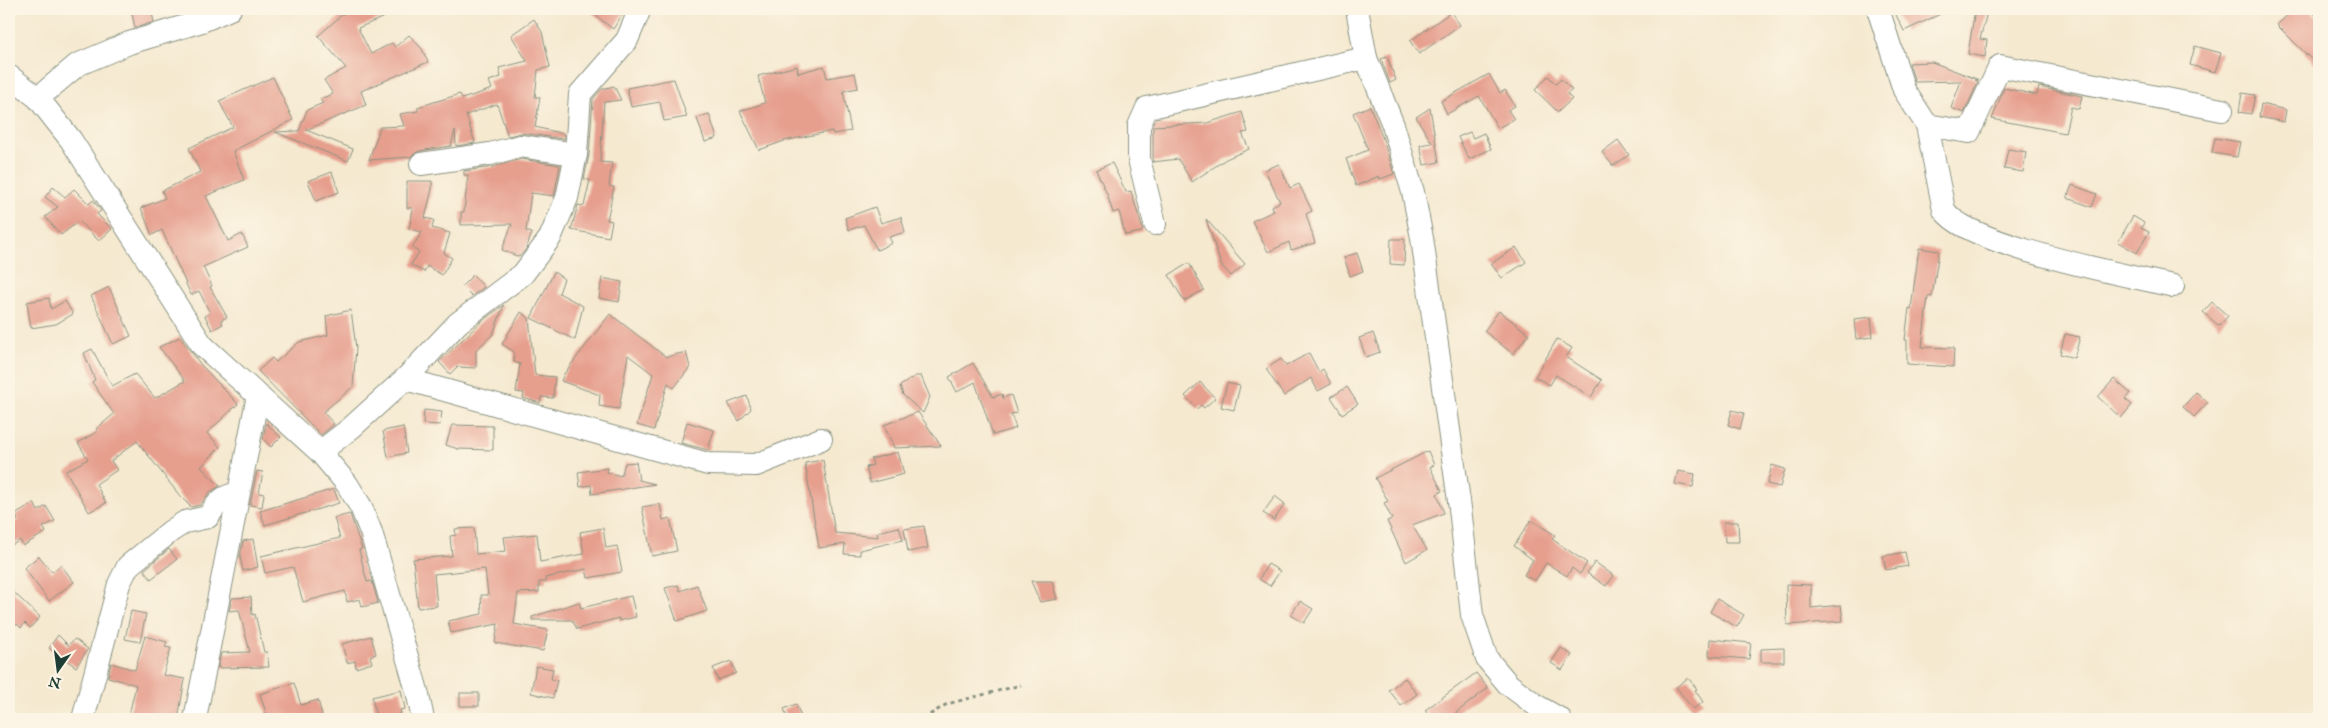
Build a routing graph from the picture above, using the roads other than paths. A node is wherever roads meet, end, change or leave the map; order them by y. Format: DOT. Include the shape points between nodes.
graph roads {
  1 [pos="230,9"];
  2 [pos="640,9"];
  3 [pos="1357,9"];
  4 [pos="1878,9"];
  5 [pos="1366,58"];
  6 [pos="9,76"];
  7 [pos="38,98"];
  8 [pos="2222,110"];
  9 [pos="1927,125"];
  10 [pos="576,154"];
  11 [pos="421,164"];
  12 [pos="1155,224"];
  13 [pos="2173,286"];
  14 [pos="405,379"];
  15 [pos="258,395"];
  16 [pos="821,439"];
  17 [pos="320,452"];
  18 [pos="237,494"];
  19 [pos="83,719"];
  20 [pos="194,719"];
  21 [pos="424,719"];
  22 [pos="1560,719"];
  1 -- 7 [label="street" via="129,43 77,66"];
  2 -- 10 [label="street" via="627,40 580,94"];
  3 -- 5 [label="street"];
  4 -- 9 [label="street" via="1904,90"];
  5 -- 12 [label="street" via="1147,108 1139,126 1139,158"];
  5 -- 22 [label="street" via="1393,125 1413,192 1422,238 1472,615 1487,659 1508,684 1536,706"];
  6 -- 7 [label="street"];
  7 -- 15 [label="street" via="71,140 202,345"];
  8 -- 9 [label="street" via="2000,66 1969,132"];
  9 -- 13 [label="street" via="1944,210 1949,218 1996,242"];
  10 -- 11 [label="street" via="520,146 490,154"];
  10 -- 14 [label="street" via="568,198 560,218 550,238 523,274 458,323"];
  14 -- 16 [label="street" via="708,464 756,466"];
  14 -- 17 [label="street"];
  15 -- 17 [label="street"];
  15 -- 18 [label="street"];
  17 -- 21 [label="street" via="347,484 368,524"];
  18 -- 19 [label="street" via="221,499 208,517 185,522 128,566 118,584"];
  18 -- 20 [label="street"];
}
